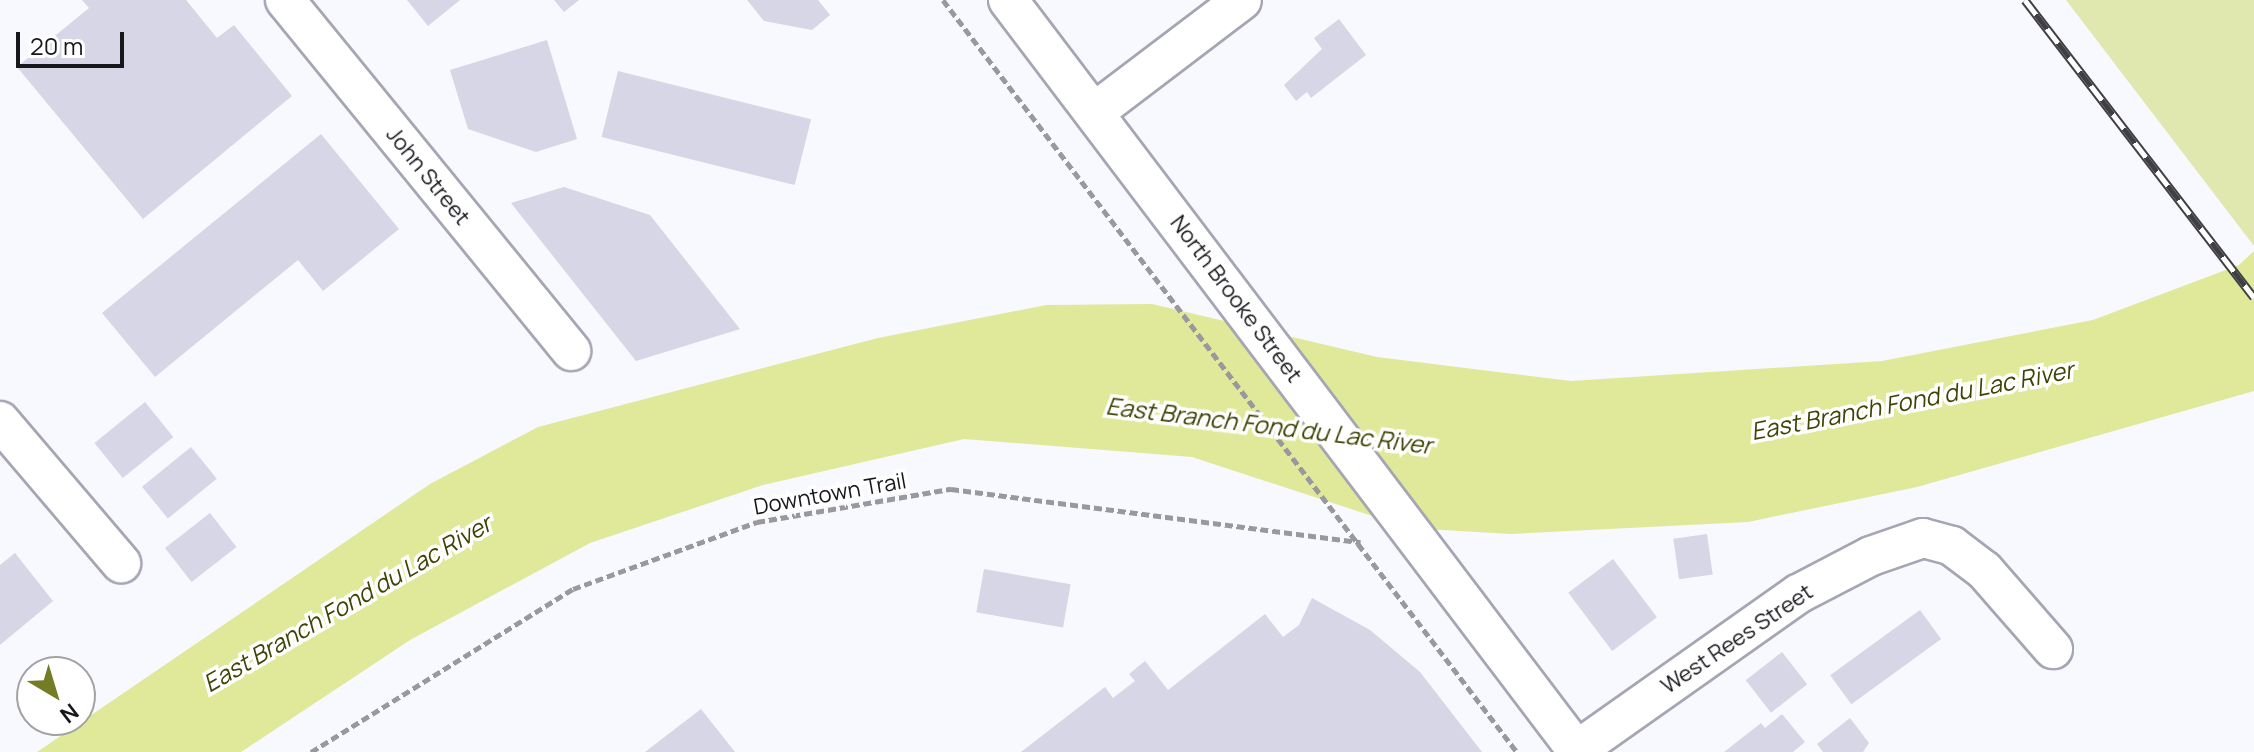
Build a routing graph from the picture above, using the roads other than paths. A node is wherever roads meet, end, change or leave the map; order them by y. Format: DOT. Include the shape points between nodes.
graph roads {
  1 [pos="285,0"];
  2 [pos="1008,0"];
  3 [pos="1242,0"];
  4 [pos="1096,111"];
  5 [pos="571,351"];
  6 [pos="0,421"];
  7 [pos="121,563"];
  8 [pos="2053,649"];
  9 [pos="1578,751"];
  1 -- 5 [label="street, John Street"];
  2 -- 4 [label="street, North Brooke Street"];
  3 -- 4 [label="street"];
  4 -- 9 [label="street, North Brooke Street"];
  6 -- 7 [label="street"];
  8 -- 9 [label="street, West Rees Street" via="1984,570 1952,546 1923,538 1871,556 1798,594"];
}
